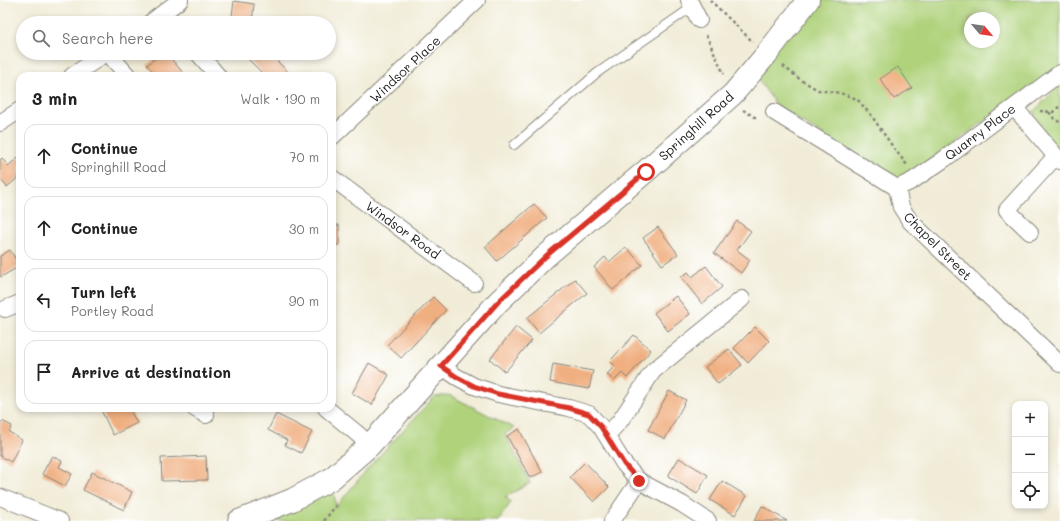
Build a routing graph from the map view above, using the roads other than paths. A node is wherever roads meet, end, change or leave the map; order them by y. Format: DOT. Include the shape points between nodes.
graph roads {
  1 [pos="180,0"];
  2 [pos="478,0"];
  3 [pos="808,0"];
  4 [pos="693,9"];
  5 [pos="169,16"];
  6 [pos="96,60"];
  7 [pos="113,60"];
  8 [pos="204,60"];
  9 [pos="78,72"];
  10 [pos="124,72"];
  11 [pos="215,72"];
  12 [pos="1060,72"];
  13 [pos="1014,107"];
  14 [pos="774,112"];
  15 [pos="16,113"];
  16 [pos="0,123"];
  17 [pos="336,133"];
  18 [pos="514,145"];
  19 [pos="1058,158"];
  20 [pos="336,181"];
  21 [pos="897,188"];
  22 [pos="1030,232"];
  23 [pos="474,283"];
  24 [pos="742,299"];
  25 [pos="16,305"];
  26 [pos="5,309"];
  27 [pos="1060,364"];
  28 [pos="441,366"];
  29 [pos="331,412"];
  30 [pos="607,435"];
  31 [pos="369,446"];
  32 [pos="639,481"];
  33 [pos="0,497"];
  34 [pos="60,521"];
  35 [pos="239,521"];
  36 [pos="612,521"];
  37 [pos="708,521"];
  1 -- 5 [label="street"];
  2 -- 17 [label="street, Windsor Place"];
  3 -- 28 [label="main road, Springhill Road" via="733,94 546,256 498,302"];
  4 -- 18 [label="lane" via="598,73"];
  6 -- 9 [label="street"];
  7 -- 10 [label="street"];
  8 -- 11 [label="street"];
  12 -- 13 [label="street, Quarry Place"];
  13 -- 19 [label="street"];
  13 -- 21 [label="street, Quarry Place" via="918,177"];
  14 -- 21 [label="street"];
  15 -- 16 [label="street"];
  19 -- 22 [label="street" via="1007,210"];
  20 -- 23 [label="street, Windsor Road"];
  21 -- 27 [label="street, Chapel Street" via="900,207 910,220"];
  24 -- 30 [label="street" via="653,371 620,421"];
  25 -- 26 [label="street"];
  28 -- 30 [label="street" via="474,386 498,394 589,414"];
  28 -- 31 [label="main road, Springhill Road"];
  29 -- 31 [label="street"];
  30 -- 32 [label="street" via="624,464"];
  31 -- 35 [label="main road, Springhill Road" via="331,479 292,500"];
  32 -- 36 [label="street"];
  32 -- 37 [label="street"];
  33 -- 34 [label="street"];
}
